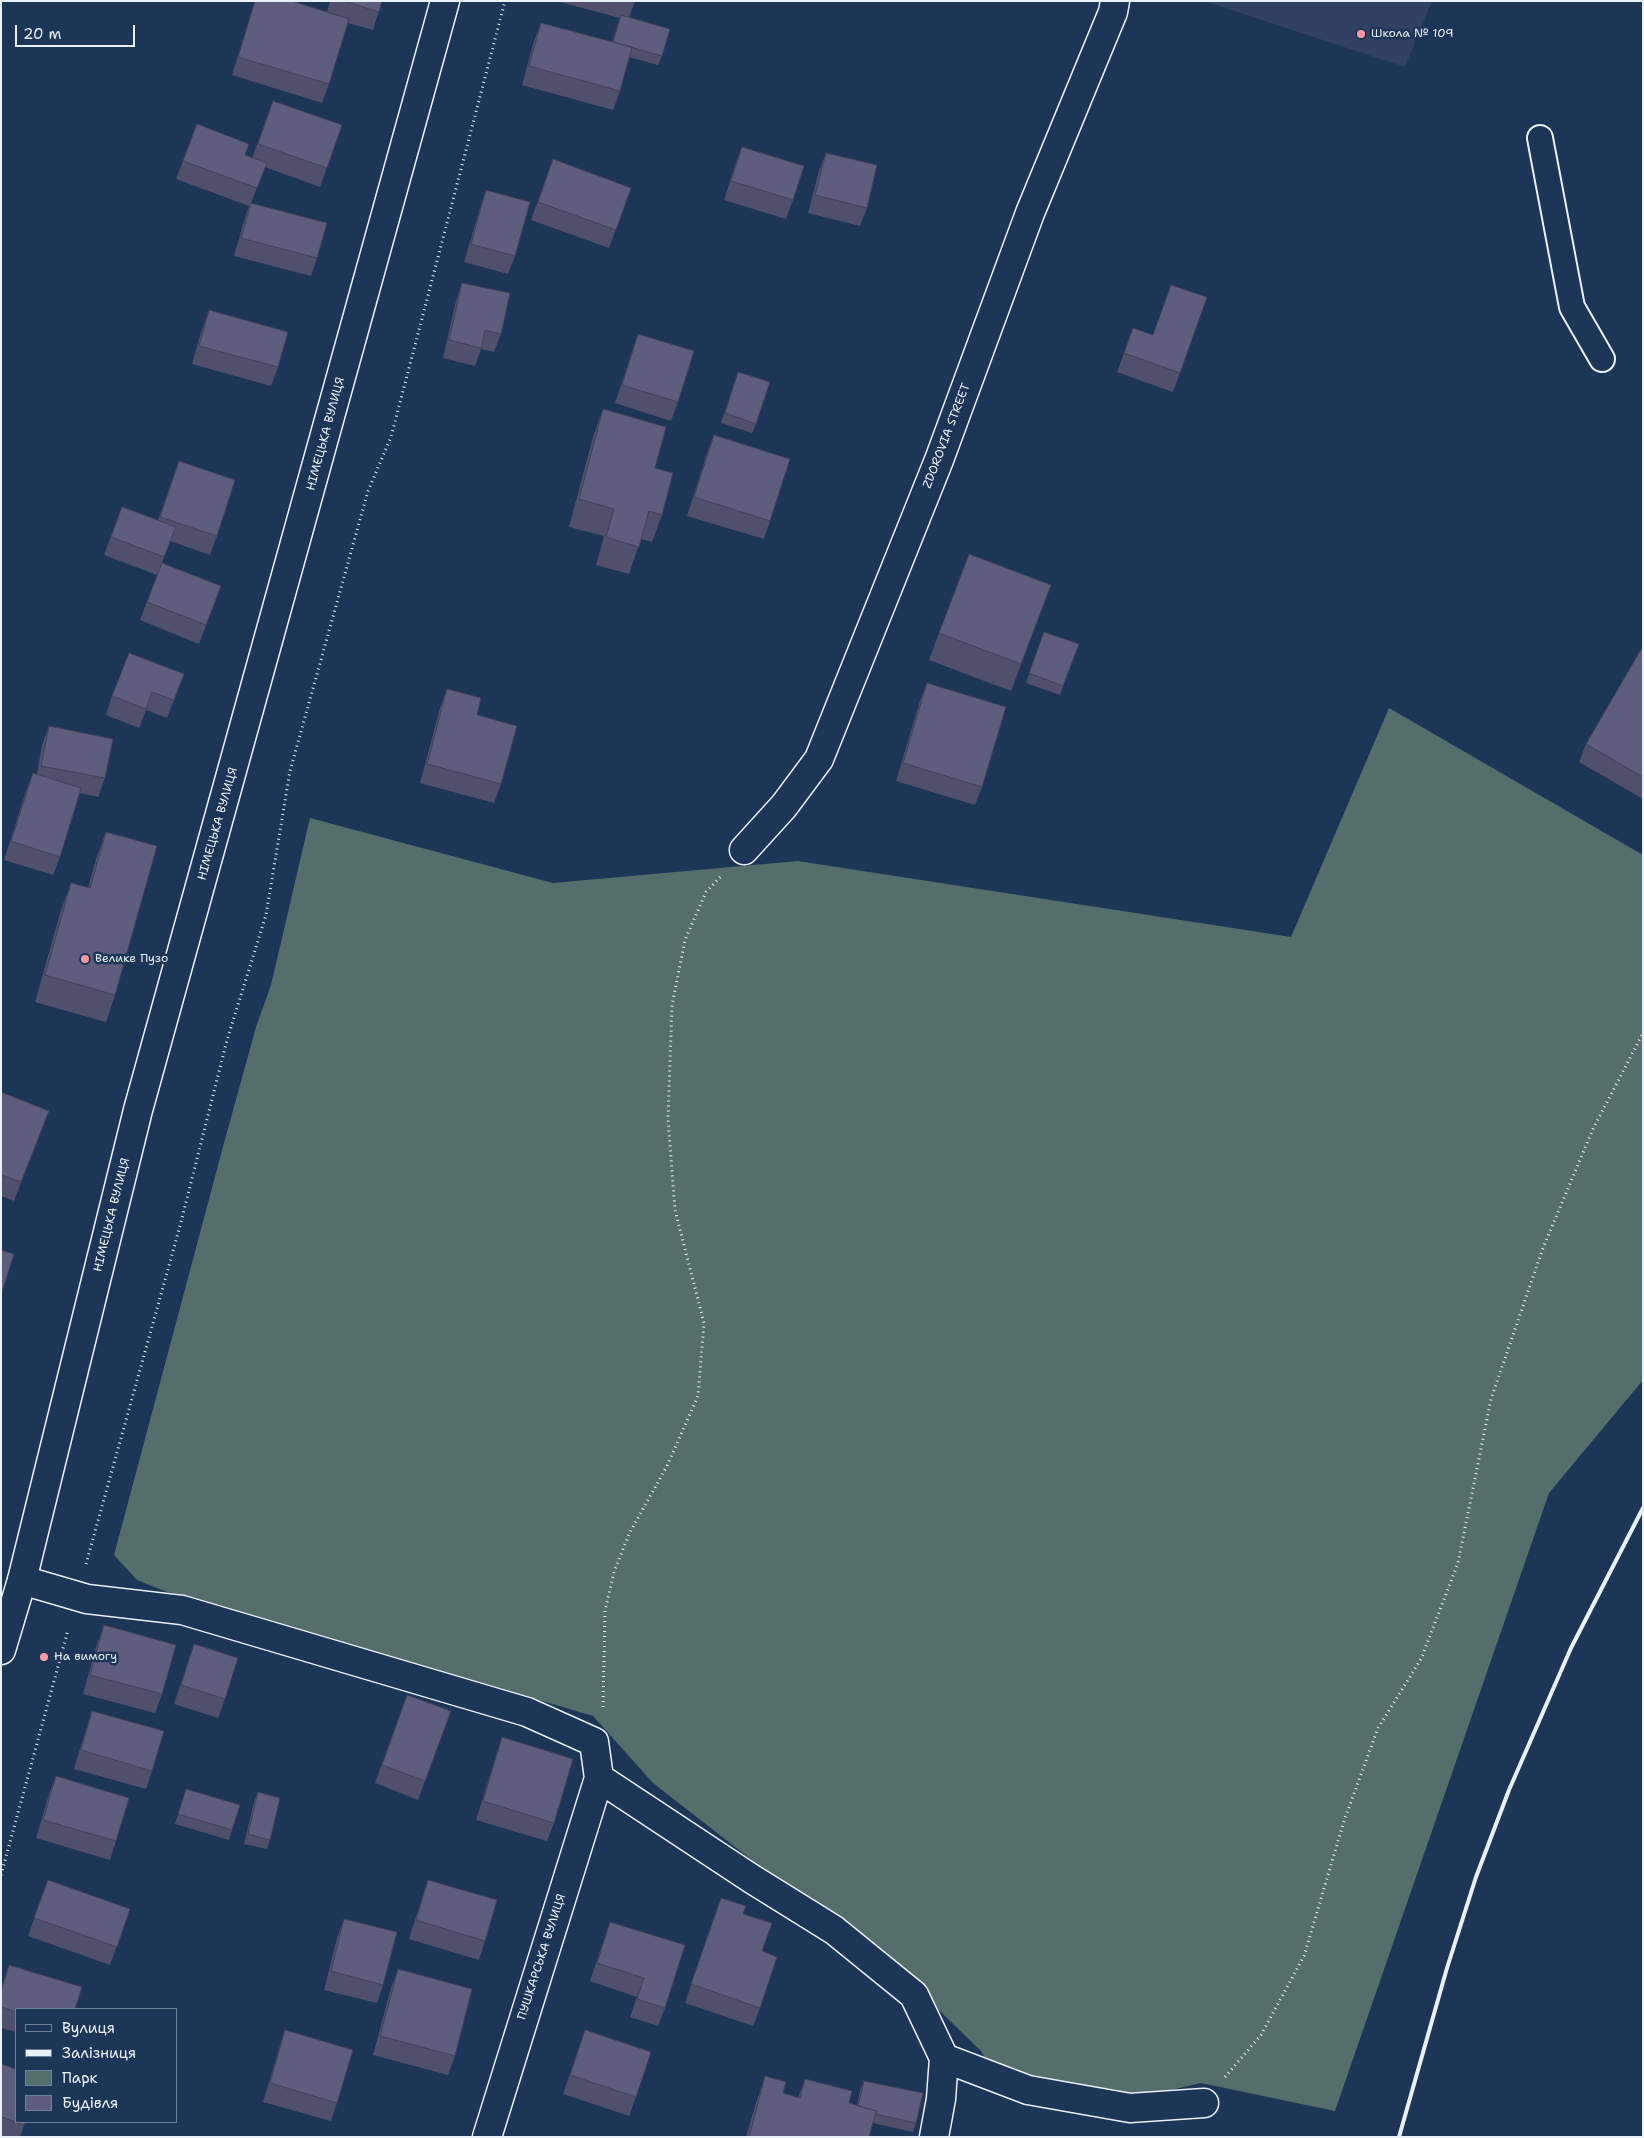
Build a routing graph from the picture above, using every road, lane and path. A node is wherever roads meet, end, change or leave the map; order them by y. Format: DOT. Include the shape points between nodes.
graph roads {
  1 [pos="444,1"];
  2 [pos="505,1"];
  3 [pos="1115,1"];
  4 [pos="1540,138"];
  5 [pos="1602,359"];
  6 [pos="744,850"];
  7 [pos="1643,1033"];
  8 [pos="22,1580"];
  9 [pos="78,1596"];
  10 [pos="1,1650"];
  11 [pos="594,1742"];
  12 [pos="599,1778"];
  13 [pos="1,1875"];
  14 [pos="944,2058"];
  15 [pos="1204,2102"];
  16 [pos="487,2137"];
  17 [pos="934,2137"];
  1 -- 8 [label="street, НІМЕЦЬКА ВУЛИЦЯ" via="138,1110"];
  2 -- 9 [label="path" via="391,437 368,491 290,770 266,915 227,1040 180,1226"];
  3 -- 6 [label="street, ZDOROVIA STREET" via="1114,12 1030,214 939,460 819,759 784,806"];
  4 -- 5 [label="lane" via="1572,307"];
  6 -- 11 [label="path" via="706,892 685,940 672,1005 668,1119 675,1210 704,1323 698,1396 667,1466 629,1534 614,1572 605,1611 603,1719"];
  7 -- 15 [label="path" via="1593,1129 1543,1248 1492,1399 1458,1563 1422,1659 1378,1728 1344,1821 1304,1956 1261,2036"];
  8 -- 9 [label="street"];
  8 -- 10 [label="street, НІМЕЦЬКА ВУЛИЦЯ"];
  9 -- 11 [label="street" via="182,1610 527,1712"];
  9 -- 13 [label="path"];
  11 -- 12 [label="street"];
  12 -- 14 [label="street" via="834,1930 914,1995"];
  12 -- 16 [label="street, ПУШКАРСЬКА ВУЛИЦЯ"];
  14 -- 15 [label="street" via="1028,2090 1130,2108"];
  14 -- 17 [label="street"];
}
